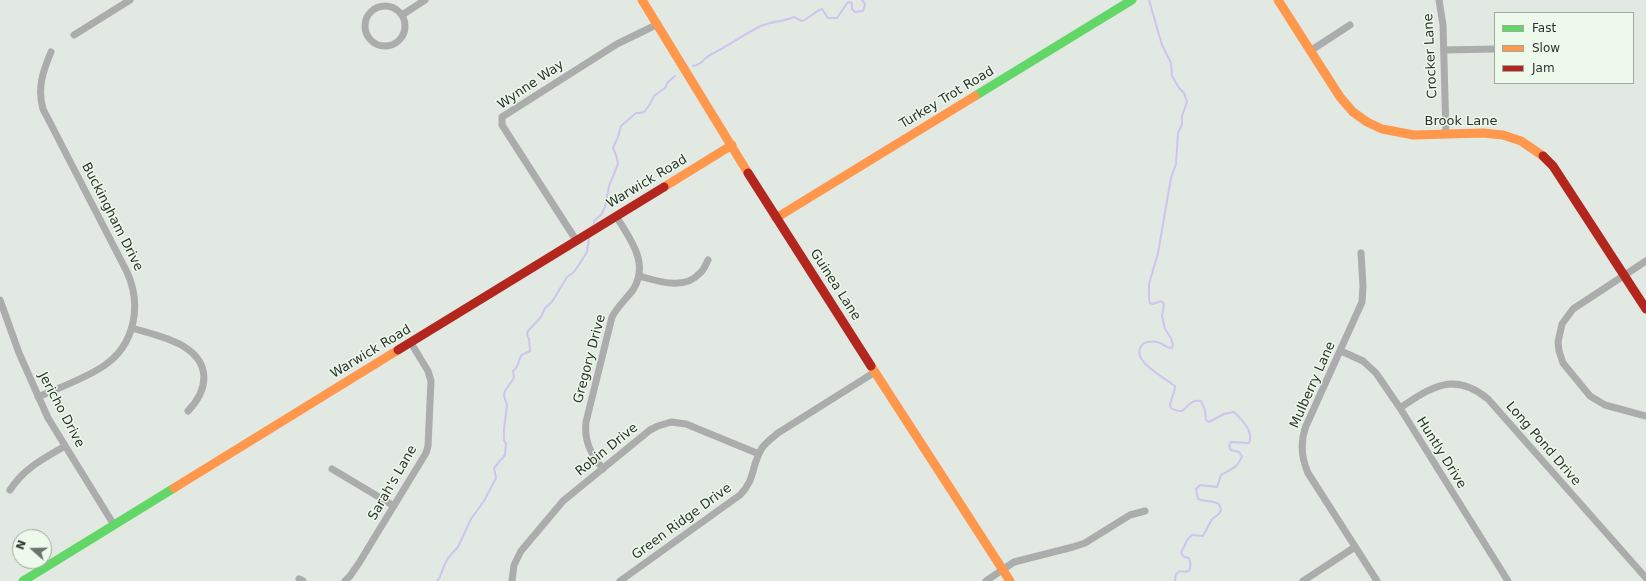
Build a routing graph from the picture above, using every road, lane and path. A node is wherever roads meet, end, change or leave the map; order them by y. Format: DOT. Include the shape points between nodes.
graph roads {
  1 [pos="130,0"];
  2 [pos="425,0"];
  3 [pos="642,0"];
  4 [pos="1132,0"];
  5 [pos="1278,0"];
  6 [pos="1439,0"];
  7 [pos="118,3"];
  8 [pos="402,15"];
  9 [pos="658,24"];
  10 [pos="1350,25"];
  11 [pos="74,35"];
  12 [pos="1494,49"];
  13 [pos="1444,50"];
  14 [pos="1310,51"];
  15 [pos="51,52"];
  16 [pos="1446,134"];
  17 [pos="732,145"];
  18 [pos="616,216"];
  19 [pos="776,218"];
  20 [pos="576,240"];
  21 [pos="1361,253"];
  22 [pos="708,260"];
  23 [pos="1646,261"];
  24 [pos="1624,275"];
  25 [pos="639,276"];
  26 [pos="0,300"];
  27 [pos="1646,309"];
  28 [pos="132,328"];
  29 [pos="411,342"];
  30 [pos="1341,351"];
  31 [pos="875,372"];
  32 [pos="38,397"];
  33 [pos="1400,408"];
  34 [pos="188,411"];
  35 [pos="1646,416"];
  36 [pos="65,446"];
  37 [pos="759,454"];
  38 [pos="603,468"];
  39 [pos="332,469"];
  40 [pos="10,490"];
  41 [pos="394,506"];
  42 [pos="1144,511"];
  43 [pos="114,525"];
  44 [pos="1355,547"];
  45 [pos="1002,570"];
  46 [pos="1646,578"];
  47 [pos="23,581"];
  48 [pos="344,581"];
  49 [pos="512,581"];
  50 [pos="620,581"];
  51 [pos="986,581"];
  52 [pos="1010,581"];
  53 [pos="1303,581"];
  54 [pos="1377,581"];
  55 [pos="1508,581"];
  1 -- 7 [label="street"];
  2 -- 8 [label="street"];
  3 -- 9 [label="street, Guinea Lane"];
  4 -- 19 [label="street, Turkey Trot Road"];
  5 -- 14 [label="street, Brook Lane"];
  6 -- 13 [label="street, Crocker Lane"];
  7 -- 11 [label="street"];
  8 -- 8 [label="street" via="390,6 374,9 365,22 367,35 376,44 394,43 403,32"];
  9 -- 17 [label="street, Guinea Lane"];
  9 -- 20 [label="street, Wynne Way" via="617,44 502,117 502,125"];
  10 -- 14 [label="street"];
  12 -- 13 [label="street"];
  13 -- 16 [label="street, Crocker Lane"];
  14 -- 16 [label="street, Brook Lane" via="1344,102 1370,124 1400,134"];
  15 -- 28 [label="street, Buckingham Drive" via="40,85 43,109 131,279 135,306"];
  16 -- 24 [label="street, Brook Lane" via="1485,133 1507,136 1527,144 1544,156"];
  17 -- 18 [label="street, Warwick Road"];
  17 -- 19 [label="street, Guinea Lane"];
  18 -- 20 [label="street, Warwick Road"];
  18 -- 25 [label="street, Gregory Drive" via="637,250"];
  19 -- 31 [label="street, Guinea Lane"];
  20 -- 29 [label="street, Warwick Road"];
  21 -- 30 [label="street, Mulberry Lane" via="1362,302"];
  22 -- 25 [label="street" via="700,273 685,283 668,283"];
  23 -- 24 [label="street"];
  24 -- 27 [label="street, Brook Lane"];
  24 -- 35 [label="street" via="1573,309 1567,316 1559,333 1559,351 1566,367 1590,396 1605,405"];
  25 -- 38 [label="street, Gregory Drive" via="634,288 612,317 586,422 588,446"];
  26 -- 32 [label="street, Jericho Drive"];
  28 -- 32 [label="street, Buckingham Drive" via="118,353 104,366"];
  28 -- 34 [label="street" via="182,345 195,356 204,380 200,396"];
  29 -- 41 [label="street, Sarah's Lane" via="431,381 428,446 423,459"];
  29 -- 43 [label="street, Warwick Road"];
  30 -- 33 [label="street, Huntly Drive" via="1363,361 1371,368"];
  30 -- 44 [label="street, Mulberry Lane" via="1306,426 1302,455 1308,473"];
  31 -- 37 [label="street, Green Ridge Drive" via="778,433 766,442"];
  31 -- 45 [label="street, Guinea Lane"];
  32 -- 36 [label="street, Jericho Drive"];
  33 -- 46 [label="street, Long Pond Drive" via="1423,392 1440,385 1463,385 1479,392 1488,399"];
  33 -- 55 [label="street, Huntly Drive"];
  36 -- 40 [label="street" via="27,469"];
  36 -- 43 [label="street, Jericho Drive"];
  37 -- 38 [label="street, Robin Drive" via="691,425 671,422 650,430"];
  37 -- 50 [label="street, Green Ridge Drive" via="751,481 740,495"];
  38 -- 49 [label="street, Robin Drive" via="563,501 521,551 514,565"];
  39 -- 41 [label="street"];
  41 -- 48 [label="street, Sarah's Lane" via="356,568"];
  42 -- 45 [label="street" via="1130,515 1085,543 1021,559"];
  43 -- 47 [label="street, Warwick Road"];
  44 -- 53 [label="street"];
  44 -- 54 [label="street, Mulberry Lane"];
  45 -- 51 [label="street"];
  45 -- 52 [label="street, Guinea Lane"];
}
